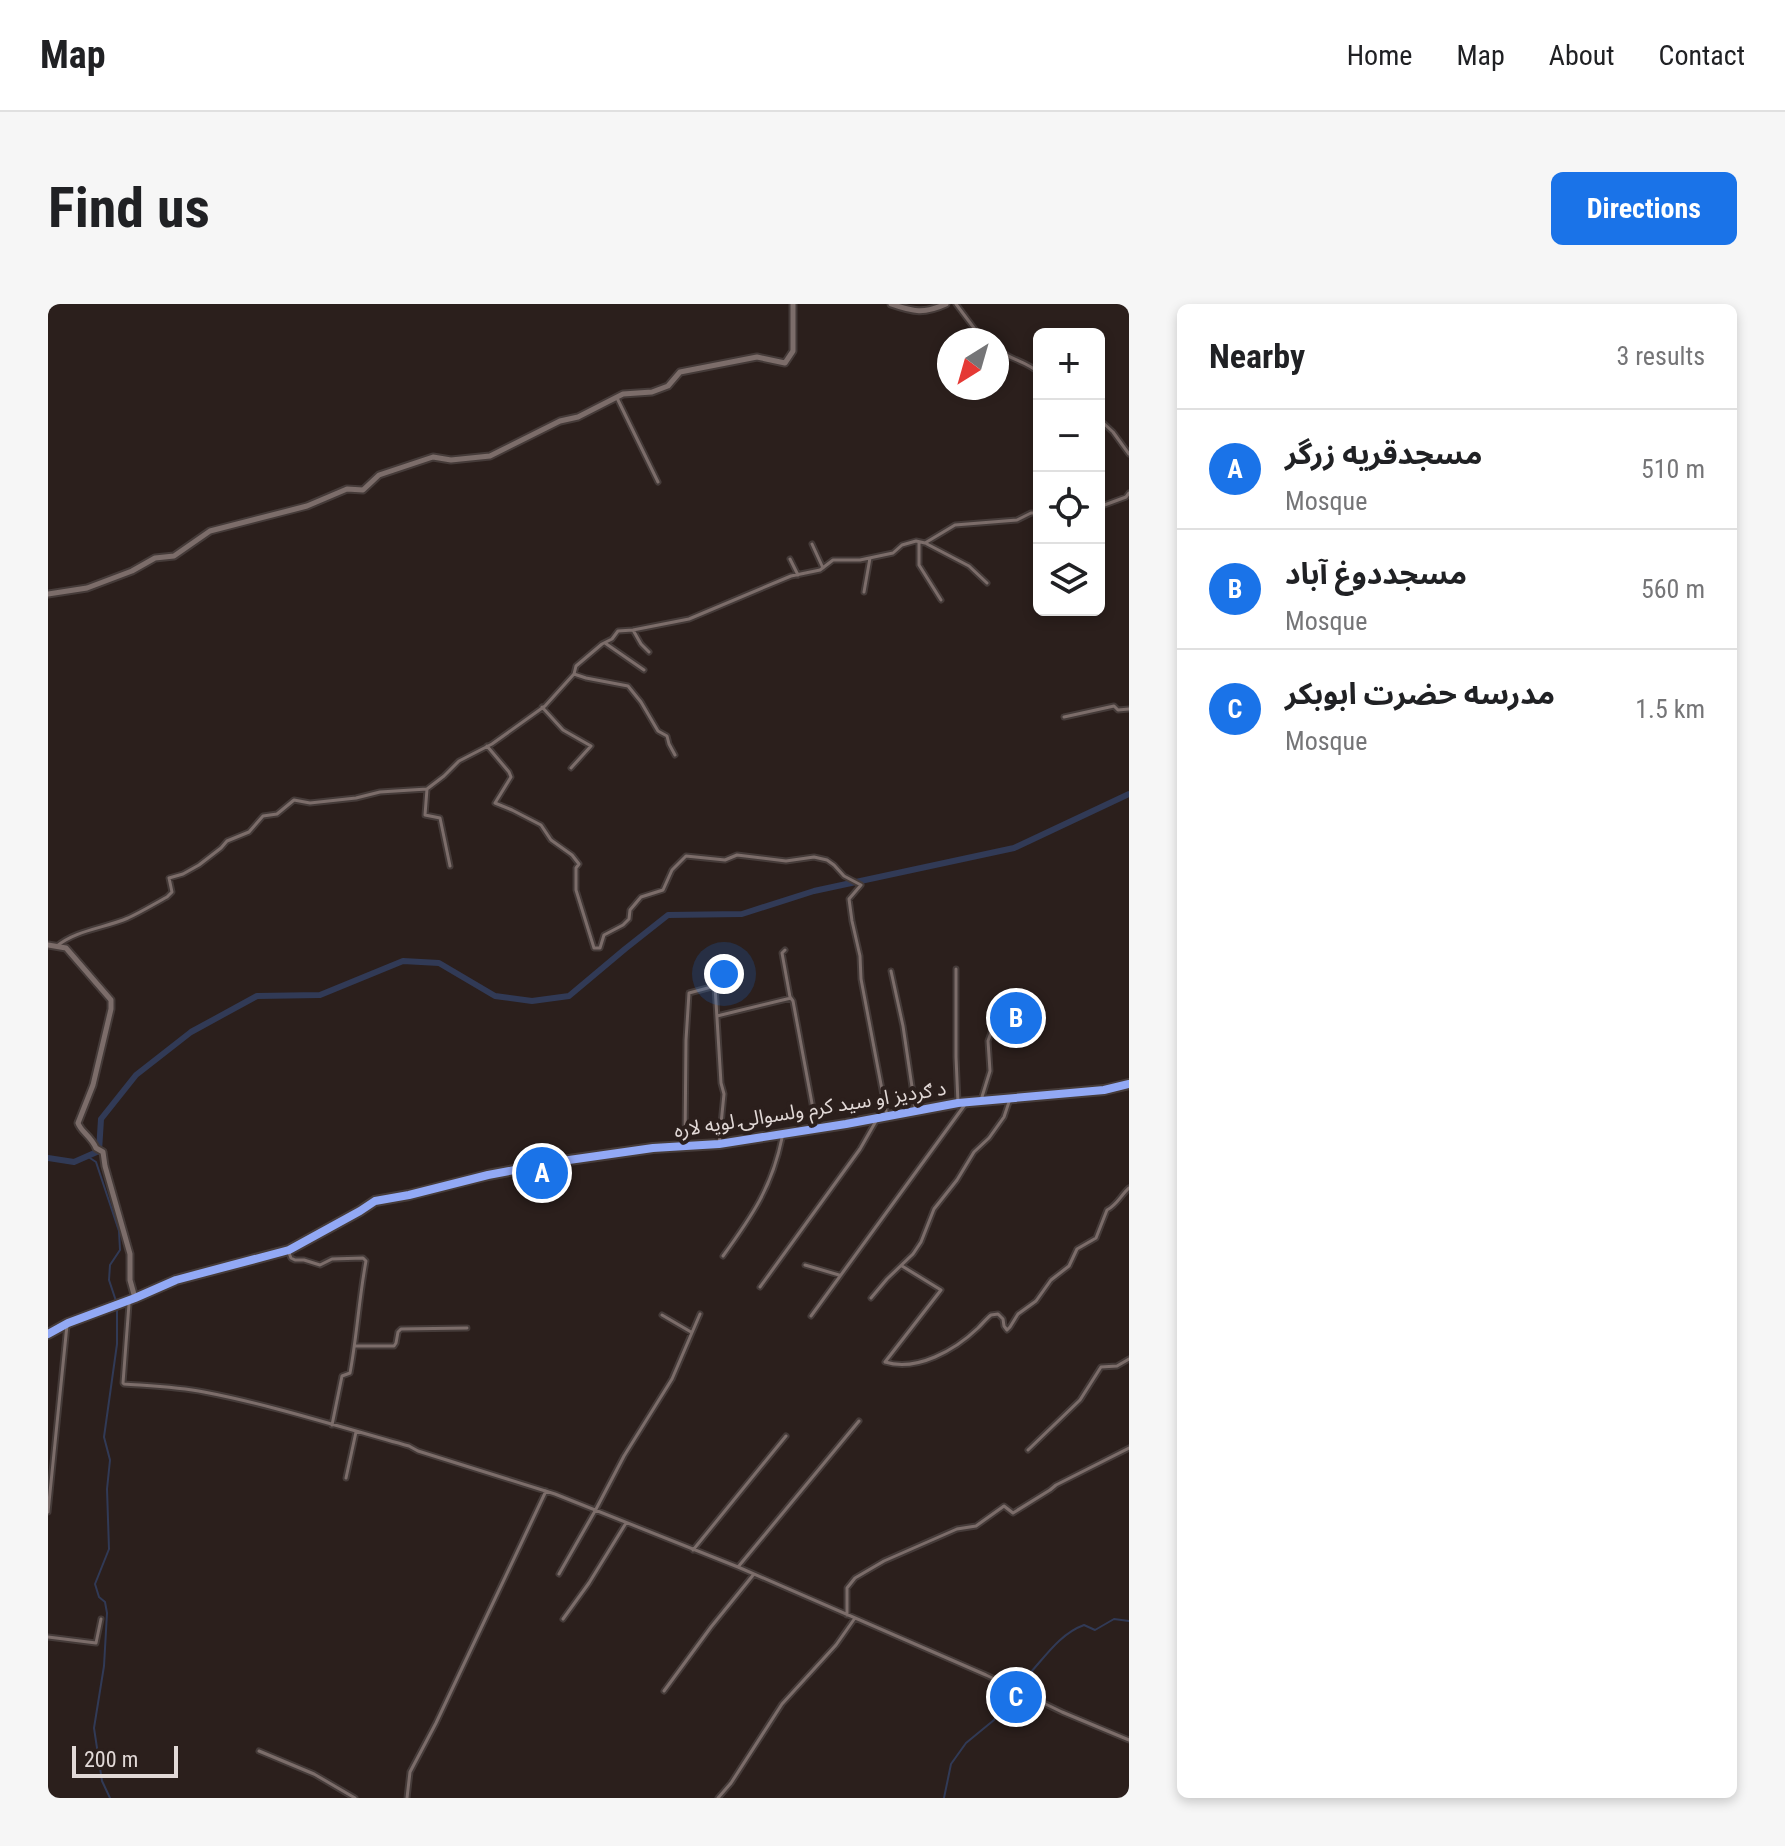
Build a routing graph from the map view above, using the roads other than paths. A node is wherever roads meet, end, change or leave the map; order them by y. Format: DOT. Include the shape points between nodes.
graph roads {
  1 [pos="793,304"];
  2 [pos="891,304"];
  3 [pos="946,304"];
  4 [pos="956,304"];
  5 [pos="974,328"];
  6 [pos="1009,358"];
  7 [pos="1033,367"];
  8 [pos="617,398"];
  9 [pos="1105,425"];
  10 [pos="1129,454"];
  11 [pos="658,482"];
  12 [pos="1129,493"];
  13 [pos="1105,505"];
  14 [pos="1033,513"];
  15 [pos="919,542"];
  16 [pos="925,543"];
  17 [pos="812,544"];
  18 [pos="870,558"];
  19 [pos="790,559"];
  20 [pos="823,568"];
  21 [pos="798,575"];
  22 [pos="987,583"];
  23 [pos="864,592"];
  24 [pos="48,594"];
  25 [pos="941,600"];
  26 [pos="633,630"];
  27 [pos="605,643"];
  28 [pos="649,652"];
  29 [pos="644,670"];
  30 [pos="574,674"];
  31 [pos="542,707"];
  32 [pos="1129,709"];
  33 [pos="1064,717"];
  34 [pos="487,746"];
  35 [pos="675,755"];
  36 [pos="571,768"];
  37 [pos="427,789"];
  38 [pos="450,866"];
  39 [pos="48,945"];
  40 [pos="57,946"];
  41 [pos="785,950"];
  42 [pos="956,969"];
  43 [pos="891,971"];
  44 [pos="792,998"];
  45 [pos="717,1016"];
  46 [pos="1017,1022"];
  47 [pos="1129,1084"];
  48 [pos="1010,1098"];
  49 [pos="981,1101"];
  50 [pos="962,1103"];
  51 [pos="915,1111"];
  52 [pos="882,1117"];
  53 [pos="817,1129"];
  54 [pos="783,1134"];
  55 [pos="719,1144"];
  56 [pos="685,1147"];
  57 [pos="1129,1188"];
  58 [pos="289,1250"];
  59 [pos="723,1256"];
  60 [pos="805,1265"];
  61 [pos="902,1266"];
  62 [pos="841,1276"];
  63 [pos="760,1287"];
  64 [pos="871,1298"];
  65 [pos="132,1299"];
  66 [pos="700,1314"];
  67 [pos="662,1315"];
  68 [pos="811,1316"];
  69 [pos="68,1323"];
  70 [pos="467,1328"];
  71 [pos="691,1332"];
  72 [pos="48,1334"];
  73 [pos="355,1346"];
  74 [pos="1129,1359"];
  75 [pos="859,1421"];
  76 [pos="332,1425"];
  77 [pos="356,1432"];
  78 [pos="786,1436"];
  79 [pos="1129,1448"];
  80 [pos="1028,1450"];
  81 [pos="346,1478"];
  82 [pos="546,1491"];
  83 [pos="595,1511"];
  84 [pos="48,1512"];
  85 [pos="626,1523"];
  86 [pos="693,1550"];
  87 [pos="738,1567"];
  88 [pos="559,1574"];
  89 [pos="754,1574"];
  90 [pos="847,1615"];
  91 [pos="855,1618"];
  92 [pos="101,1619"];
  93 [pos="563,1619"];
  94 [pos="48,1637"];
  95 [pos="664,1691"];
  96 [pos="1129,1740"];
  97 [pos="259,1751"];
  98 [pos="355,1798"];
  99 [pos="407,1798"];
  100 [pos="718,1798"];
  1 -- 8 [label="street" via="793,351 785,363 757,357 680,372 668,386"];
  2 -- 3 [label="street" via="913,311"];
  4 -- 5 [label="street"];
  6 -- 7 [label="street"];
  8 -- 11 [label="street"];
  8 -- 24 [label="street" via="490,456 433,457 379,475 363,490 347,489 307,506 210,531 174,556 155,558 87,588"];
  9 -- 10 [label="street"];
  12 -- 13 [label="street"];
  14 -- 16 [label="street" via="1017,520 955,525"];
  15 -- 16 [label="street"];
  15 -- 18 [label="street"];
  15 -- 25 [label="street" via="919,565"];
  16 -- 22 [label="street" via="969,566"];
  17 -- 20 [label="street"];
  18 -- 20 [label="street" via="837,559"];
  18 -- 23 [label="street"];
  19 -- 21 [label="street"];
  20 -- 21 [label="street"];
  21 -- 26 [label="street" via="689,619"];
  26 -- 27 [label="street" via="618,631"];
  26 -- 28 [label="street"];
  27 -- 29 [label="street"];
  27 -- 30 [label="street" via="576,666"];
  30 -- 31 [label="street"];
  30 -- 35 [label="street" via="628,686 658,731 667,736"];
  31 -- 34 [label="street"];
  31 -- 36 [label="street" via="563,730 591,746"];
  32 -- 33 [label="street" via="1114,706"];
  34 -- 37 [label="street" via="459,761"];
  34 -- 52 [label="street" via="511,777 495,803 541,825 579,864 576,890 594,948 629,919 641,897 663,890 686,856 786,861 814,857 827,860 861,885 849,899"];
  37 -- 38 [label="street" via="425,815 440,818"];
  37 -- 40 [label="street" via="310,803 294,800 277,814 263,816 249,832 227,841 199,865 169,878 172,892 167,897"];
  39 -- 40 [label="street"];
  40 -- 65 [label="street" via="66,948 111,1000 93,1085 78,1123 103,1152 130,1254"];
  41 -- 44 [label="street"];
  42 -- 50 [label="street"];
  43 -- 51 [label="street"];
  44 -- 45 [label="street"];
  44 -- 53 [label="street"];
  45 -- 55 [label="street" via="724,1094"];
  45 -- 56 [label="street" via="715,986 689,993"];
  46 -- 49 [label="street" via="997,1016 988,1041 990,1071"];
  47 -- 48 [label="highway, د ګردیز او سید کرم ولسوالۍ لویه لاره"];
  48 -- 49 [label="highway, د ګردیز او سید کرم ولسوالۍ لویه لاره"];
  48 -- 61 [label="street" via="1004,1117 934,1209 921,1242"];
  49 -- 50 [label="highway, د ګردیز او سید کرم ولسوالۍ لویه لاره"];
  50 -- 51 [label="highway, د ګردیز او سید کرم ولسوالۍ لویه لاره"];
  50 -- 62 [label="street"];
  51 -- 52 [label="highway, د ګردیز او سید کرم ولسوالۍ لویه لاره"];
  52 -- 53 [label="highway, د ګردیز او سید کرم ولسوالۍ لویه لاره"];
  52 -- 63 [label="street"];
  53 -- 54 [label="highway, د ګردیز او سید کرم ولسوالۍ لویه لاره"];
  54 -- 55 [label="highway, د ګردیز او سید کرم ولسوالۍ لویه لاره"];
  54 -- 59 [label="street" via="766,1191"];
  55 -- 56 [label="highway, د ګردیز او سید کرم ولسوالۍ لویه لاره"];
  56 -- 58 [label="highway, د ګردیز او سید کرم ولسوالۍ لویه لاره" via="562,1161 375,1201"];
  57 -- 61 [label="street" via="1107,1210 1096,1238 1077,1249 1069,1266 1007,1330 998,1314 991,1315 948,1352 894,1365 885,1362 941,1290"];
  58 -- 65 [label="highway, د ګردیز او سید کرم ولسوالۍ لویه لاره" via="176,1280"];
  58 -- 73 [label="street" via="291,1258 316,1265 332,1259 365,1259"];
  60 -- 62 [label="street"];
  61 -- 64 [label="street"];
  62 -- 68 [label="street"];
  65 -- 69 [label="highway, د ګردیز او سید کرم ولسوالۍ لویه لاره"];
  65 -- 76 [label="street" via="123,1383 205,1392"];
  66 -- 71 [label="street"];
  67 -- 71 [label="street"];
  69 -- 72 [label="highway, د ګردیز او سید کرم ولسوالۍ لویه لاره"];
  69 -- 84 [label="street"];
  70 -- 73 [label="street" via="401,1329 394,1346"];
  71 -- 83 [label="street" via="672,1379"];
  73 -- 76 [label="street" via="350,1373 342,1376"];
  74 -- 80 [label="street" via="1101,1367 1080,1400"];
  75 -- 87 [label="street"];
  76 -- 77 [label="street"];
  77 -- 81 [label="street"];
  77 -- 82 [label="street"];
  78 -- 86 [label="street"];
  79 -- 90 [label="street" via="1013,1513 1004,1506 976,1526 957,1529 855,1578 847,1588"];
  82 -- 83 [label="street"];
  82 -- 99 [label="street" via="410,1772"];
  83 -- 85 [label="street"];
  83 -- 88 [label="street"];
  85 -- 86 [label="street"];
  85 -- 93 [label="street"];
  86 -- 87 [label="street"];
  87 -- 89 [label="street"];
  89 -- 90 [label="street"];
  89 -- 95 [label="street"];
  90 -- 91 [label="street"];
  91 -- 96 [label="street"];
  91 -- 100 [label="street" via="782,1704"];
  92 -- 94 [label="street" via="96,1643"];
  97 -- 98 [label="street"];
}
